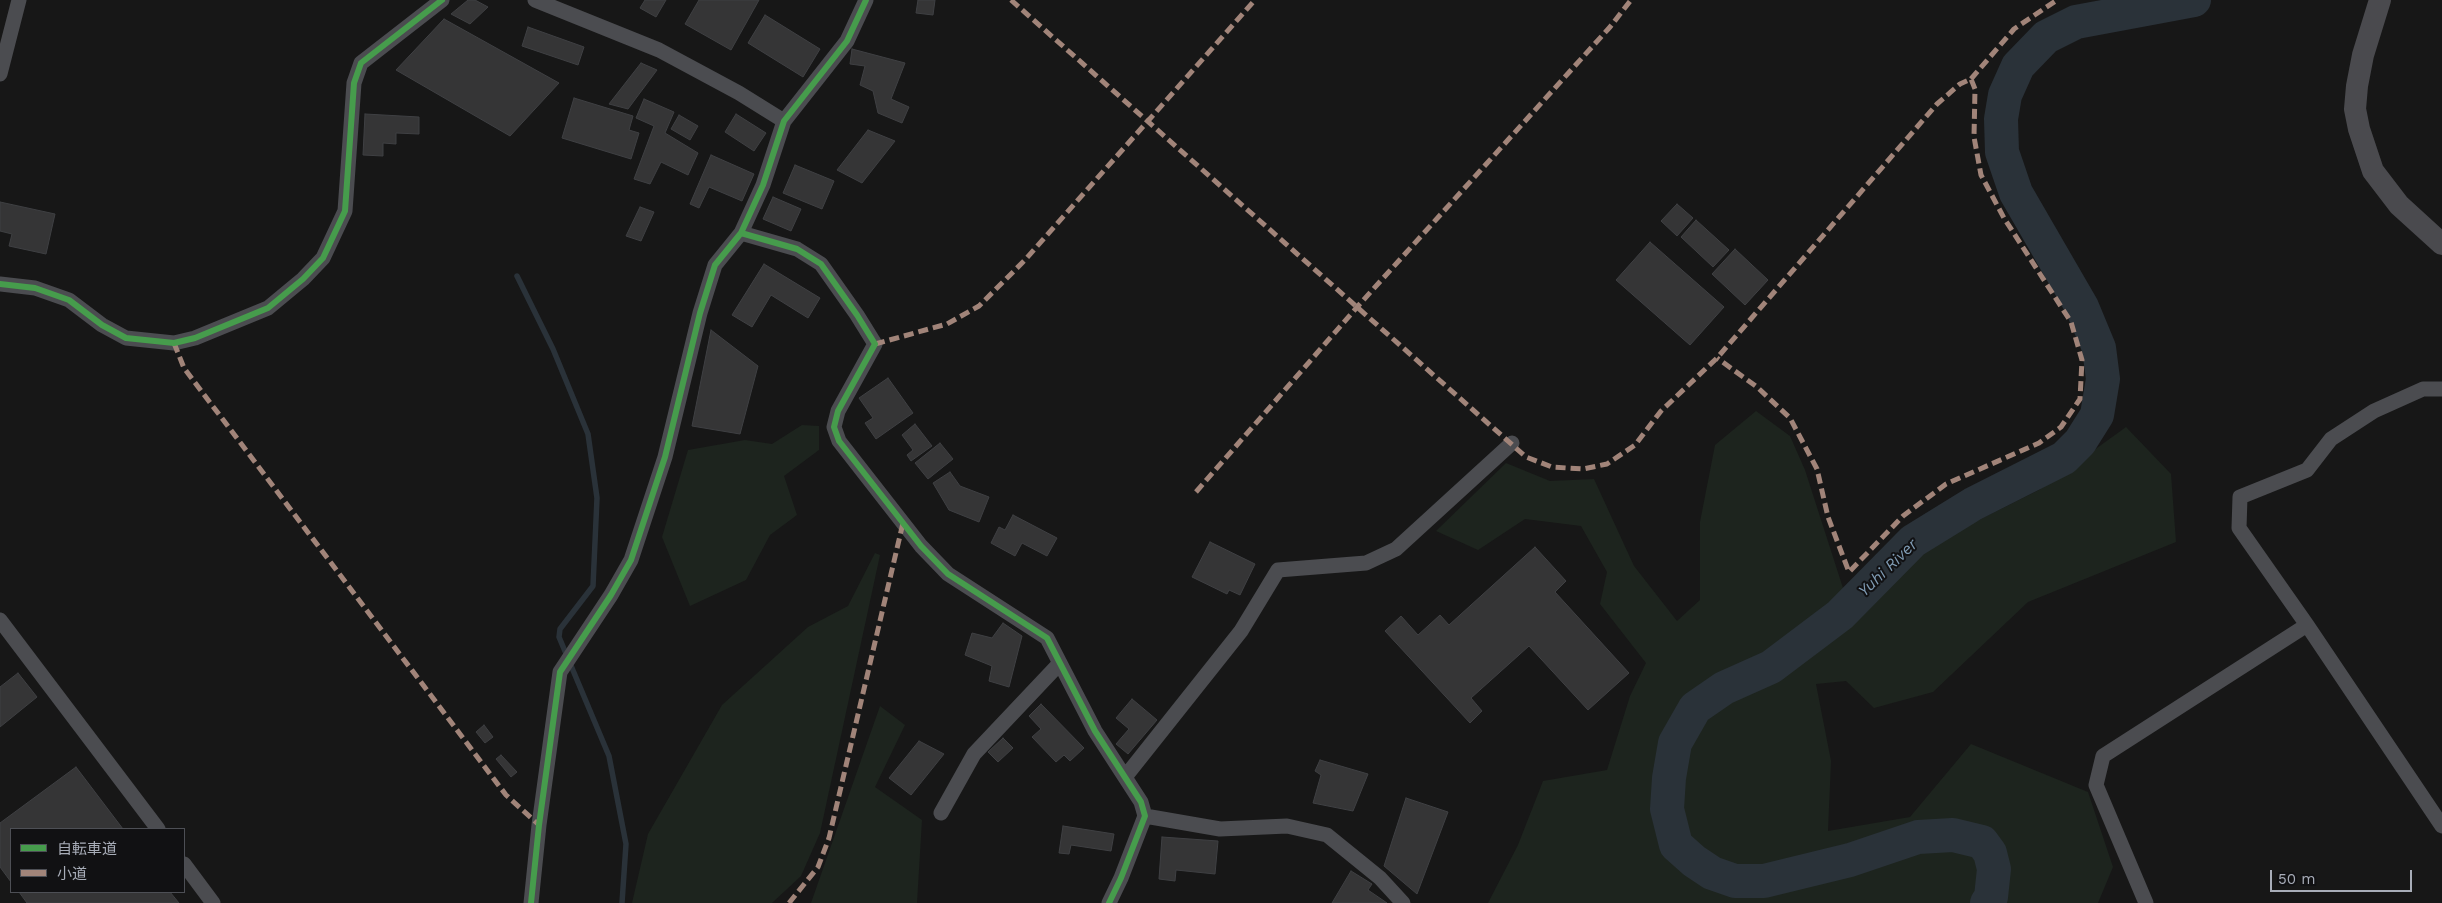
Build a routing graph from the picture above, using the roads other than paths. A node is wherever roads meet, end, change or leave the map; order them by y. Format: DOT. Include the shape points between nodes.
graph roads {
  1 [pos="19,0"];
  2 [pos="442,0"];
  3 [pos="534,0"];
  4 [pos="866,0"];
  5 [pos="2380,0"];
  6 [pos="0,74"];
  7 [pos="784,121"];
  8 [pos="741,233"];
  9 [pos="2442,244"];
  10 [pos="0,284"];
  11 [pos="2442,389"];
  12 [pos="1512,443"];
  13 [pos="0,620"];
  14 [pos="2308,625"];
  15 [pos="1060,663"];
  16 [pos="1125,777"];
  17 [pos="941,813"];
  18 [pos="1145,816"];
  19 [pos="2442,826"];
  20 [pos="157,828"];
  21 [pos="185,865"];
  22 [pos="213,903"];
  23 [pos="531,903"];
  24 [pos="1108,903"];
  25 [pos="1403,903"];
  26 [pos="2146,903"];
  1 -- 6 [label="street"];
  2 -- 10 [label="street" via="361,63 354,83 345,211 322,258 303,279 268,308 195,338 174,343 126,338 69,300 35,288"];
  3 -- 7 [label="street" via="658,50"];
  4 -- 7 [label="street" via="847,41"];
  5 -- 9 [label="main road" via="2357,86 2355,109 2359,129 2373,171 2399,205"];
  7 -- 8 [label="street" via="763,185"];
  8 -- 15 [label="street" via="797,249 821,264 875,344 838,411 834,427 839,441 921,546 948,574 1047,638"];
  8 -- 23 [label="street" via="715,265 665,457 630,560 560,672"];
  11 -- 14 [label="street" via="2423,389 2374,411 2331,439 2307,470 2240,497 2239,528"];
  12 -- 16 [label="street" via="1396,549 1366,563 1278,570 1241,631"];
  13 -- 20 [label="street"];
  14 -- 19 [label="street"];
  14 -- 26 [label="street" via="2103,756 2096,785"];
  15 -- 16 [label="street" via="1095,731"];
  15 -- 17 [label="street" via="974,754"];
  16 -- 18 [label="street" via="1141,802"];
  18 -- 24 [label="street"];
  18 -- 25 [label="street" via="1220,829 1287,826 1327,835 1380,878"];
  21 -- 22 [label="street"];
}
